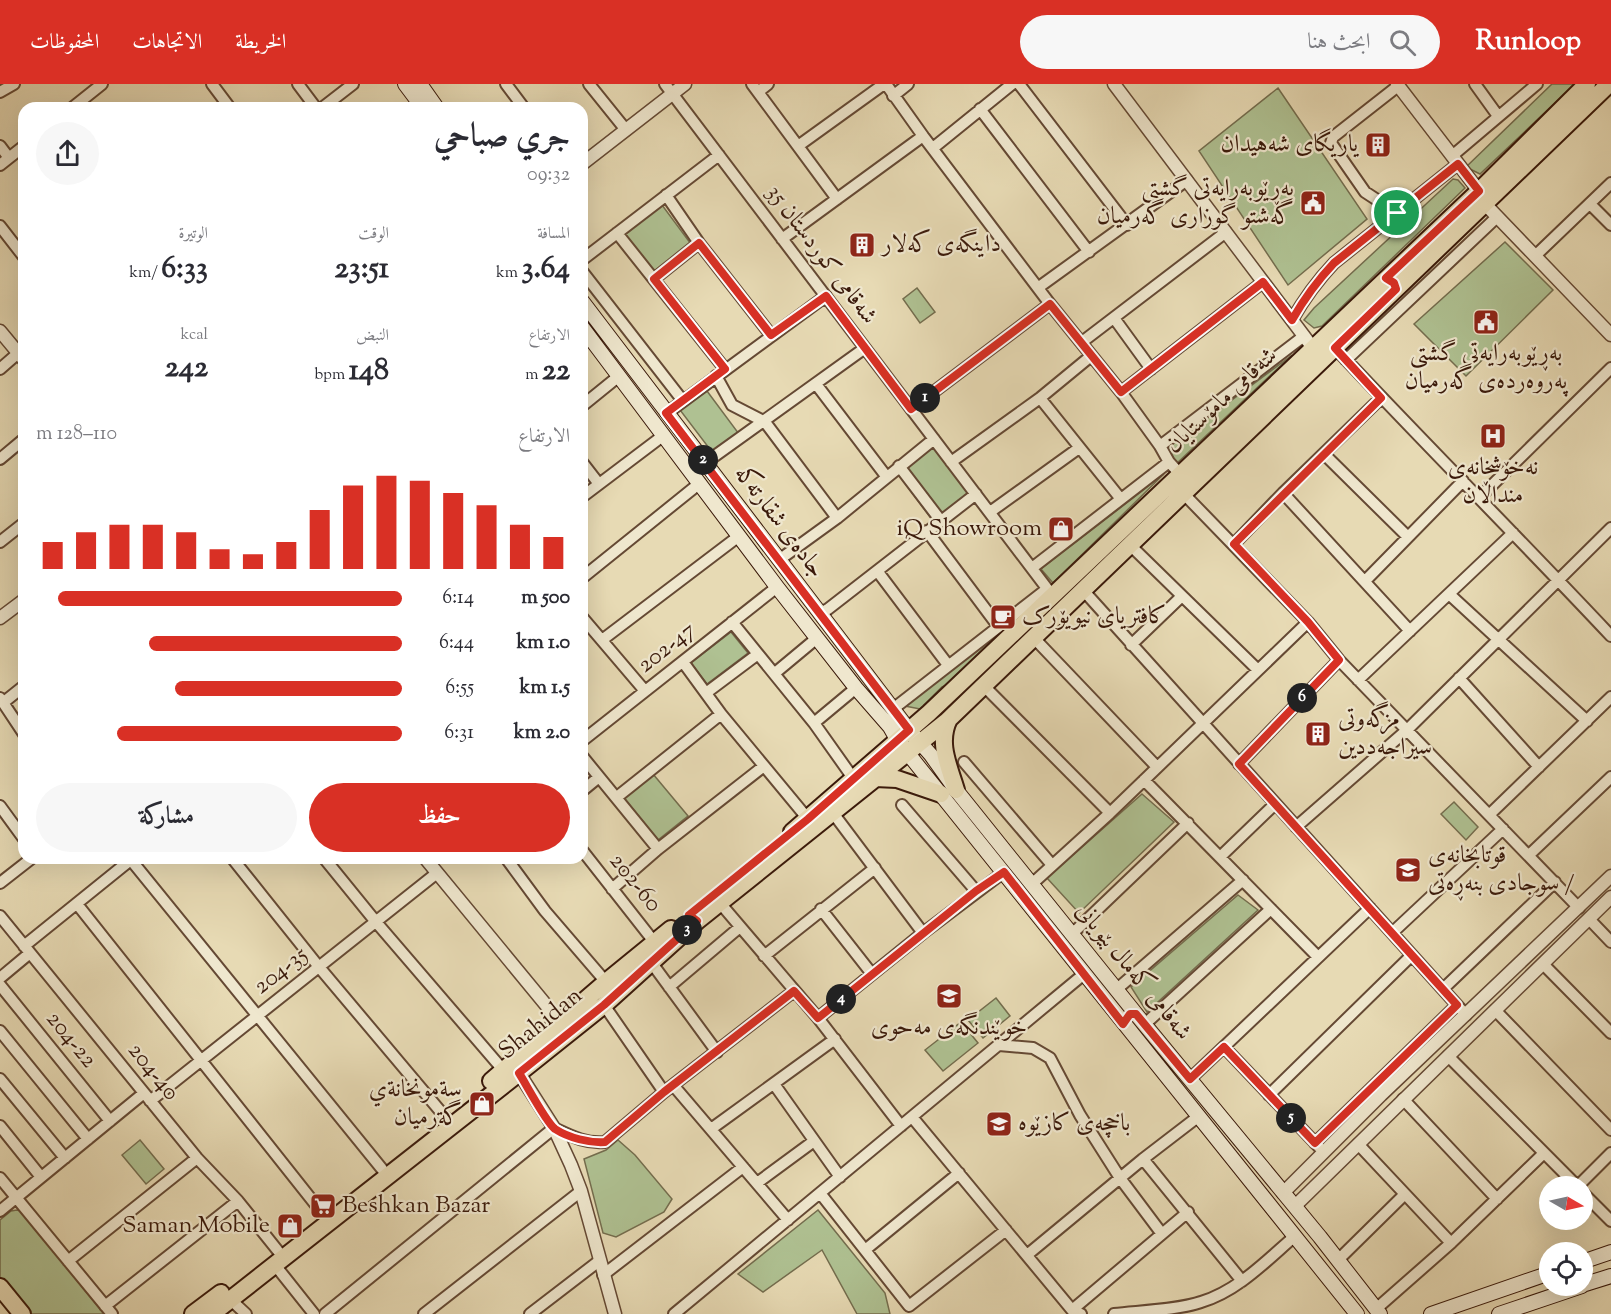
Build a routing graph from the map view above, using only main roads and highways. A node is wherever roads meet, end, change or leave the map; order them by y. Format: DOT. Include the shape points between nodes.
graph roads {
  1 [pos="405,84"];
  2 [pos="420,84"];
  3 [pos="1587,84"];
  4 [pos="1609,84"];
  5 [pos="418,102"];
  6 [pos="433,102"];
  7 [pos="1482,197"];
  8 [pos="1391,284"];
  9 [pos="588,309"];
  10 [pos="588,335"];
  11 [pos="643,381"];
  12 [pos="631,392"];
  13 [pos="949,718"];
  14 [pos="902,746"];
  15 [pos="875,778"];
  16 [pos="949,792"];
  17 [pos="693,918"];
  18 [pos="1140,1019"];
  19 [pos="1123,1024"];
  20 [pos="511,1072"];
  21 [pos="1320,1237"];
  22 [pos="1306,1249"];
  23 [pos="1611,1252"];
  24 [pos="277,1258"];
  25 [pos="1593,1258"];
  26 [pos="1611,1275"];
  27 [pos="1539,1277"];
  28 [pos="1593,1281"];
  29 [pos="0,1287"];
  30 [pos="1551,1296"];
  31 [pos="1378,1312"];
  32 [pos="202,1313"];
  33 [pos="22,1314"];
  34 [pos="1357,1314"];
  35 [pos="1431,1314"];
  36 [pos="1499,1314"];
  1 -- 5 [label="main road"];
  2 -- 6 [label="main road"];
  3 -- 7 [label="main road, شەقامی مامۆستایان"];
  4 -- 7 [label="main road, شەقامی مامۆستایان"];
  7 -- 8 [label="main road, شەقامی مامۆستایان"];
  8 -- 13 [label="main road, شەقامی مامۆستایان" via="1340,354 1183,493"];
  8 -- 14 [label="main road, شەقامی مامۆستایان" via="1308,342 1174,468 929,713"];
  9 -- 11 [label="main road, جادەی شقارتەکە"];
  10 -- 12 [label="main road, جادەی شقارتەکە"];
  11 -- 12 [label="main road"];
  11 -- 14 [label="main road, جادەی شقارتەکە" via="893,709"];
  12 -- 14 [label="main road, جادەی شقارتەکە"];
  13 -- 14 [label="main road, شەقامی مامۆستایان"];
  13 -- 16 [label="main road" via="943,744"];
  14 -- 15 [label="main road, Shahidan"];
  14 -- 16 [label="main road, شەقامی کەمال بێویانی" via="932,755"];
  14 -- 17 [label="main road" via="853,778"];
  15 -- 16 [label="main road" via="897,779"];
  15 -- 17 [label="main road, Shahidan" via="720,903"];
  16 -- 18 [label="main road, شەقامی کەمال بێویانی" via="1033,883"];
  16 -- 19 [label="main road, شەقامی کەمال بێویانی" via="1004,872"];
  17 -- 20 [label="main road" via="606,982"];
  17 -- 20 [label="main road, Shahidan" via="604,1005"];
  18 -- 19 [label="main road" via="1130,1014"];
  18 -- 21 [label="main road, شەقامی کەمال بێویانی"];
  19 -- 22 [label="main road, شەقامی کەمال بێویانی"];
  20 -- 24 [label="main road, Shahidan"];
  20 -- 24 [label="main road" via="323,1214"];
  21 -- 22 [label="main road" via="1318,1244"];
  21 -- 31 [label="main road, شەقامی کەمال بێویانی"];
  22 -- 34 [label="main road, شەقامی کەمال بێویانی"];
  23 -- 25 [label="main road"];
  24 -- 32 [label="main road"];
  24 -- 32 [label="main road, Shahidan" via="231,1299"];
  26 -- 28 [label="main road"];
  27 -- 35 [label="main road"];
  29 -- 33 [label="main road"];
  30 -- 36 [label="main road"];
}
